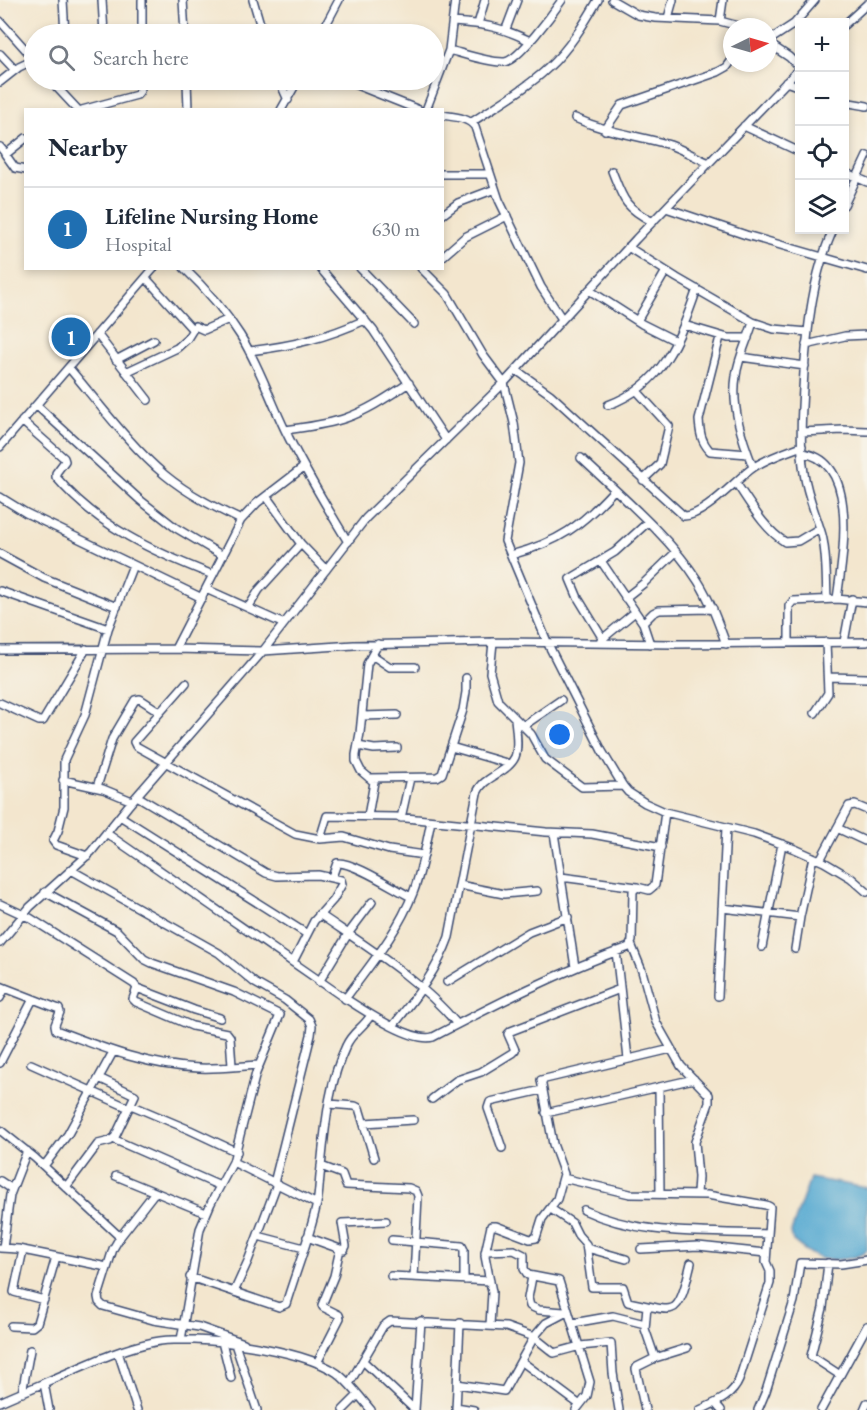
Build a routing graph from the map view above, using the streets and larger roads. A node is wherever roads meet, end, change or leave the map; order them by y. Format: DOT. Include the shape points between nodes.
graph roads {
  1 [pos="63,0"];
  2 [pos="102,0"];
  3 [pos="142,0"];
  4 [pos="183,0"];
  5 [pos="254,0"];
  6 [pos="339,0"];
  7 [pos="455,0"];
  8 [pos="485,0"];
  9 [pos="517,0"];
  10 [pos="562,0"];
  11 [pos="598,0"];
  12 [pos="612,0"];
  13 [pos="673,0"];
  14 [pos="723,0"];
  15 [pos="814,0"];
  16 [pos="867,4"];
  17 [pos="861,10"];
  18 [pos="867,16"];
  19 [pos="668,18"];
  20 [pos="0,21"];
  21 [pos="720,21"];
  22 [pos="849,21"];
  23 [pos="453,22"];
  24 [pos="723,22"];
  25 [pos="64,24"];
  26 [pos="103,24"];
  27 [pos="142,24"];
  28 [pos="184,24"];
  29 [pos="260,24"];
  30 [pos="326,24"];
  31 [pos="478,24"];
  32 [pos="506,29"];
  33 [pos="777,36"];
  34 [pos="530,41"];
  35 [pos="777,48"];
  36 [pos="24,50"];
  37 [pos="449,50"];
  38 [pos="0,54"];
  39 [pos="444,63"];
  40 [pos="795,63"];
  41 [pos="24,66"];
  42 [pos="15,70"];
  43 [pos="723,70"];
  44 [pos="796,72"];
  45 [pos="0,81"];
  46 [pos="786,82"];
  47 [pos="795,85"];
  48 [pos="60,90"];
  49 [pos="140,90"];
  50 [pos="188,90"];
  51 [pos="284,90"];
  52 [pos="293,90"];
  53 [pos="369,90"];
  54 [pos="434,90"];
  55 [pos="288,100"];
  56 [pos="849,103"];
  57 [pos="867,106"];
  58 [pos="78,108"];
  59 [pos="88,108"];
  60 [pos="188,108"];
  61 [pos="282,108"];
  62 [pos="414,108"];
  63 [pos="427,108"];
  64 [pos="444,115"];
  65 [pos="575,118"];
  66 [pos="472,122"];
  67 [pos="744,126"];
  68 [pos="605,130"];
  69 [pos="24,139"];
  70 [pos="795,150"];
  71 [pos="2,151"];
  72 [pos="867,156"];
  73 [pos="709,163"];
  74 [pos="24,170"];
  75 [pos="612,171"];
  76 [pos="444,174"];
  77 [pos="490,174"];
  78 [pos="849,174"];
  79 [pos="857,177"];
  80 [pos="867,182"];
  81 [pos="495,189"];
  82 [pos="849,194"];
  83 [pos="666,208"];
  84 [pos="444,214"];
  85 [pos="507,216"];
  86 [pos="652,222"];
  87 [pos="831,234"];
  88 [pos="628,248"];
  89 [pos="444,255"];
  90 [pos="823,256"];
  91 [pos="152,270"];
  92 [pos="186,270"];
  93 [pos="322,270"];
  94 [pos="362,270"];
  95 [pos="427,270"];
  96 [pos="867,270"];
  97 [pos="666,271"];
  98 [pos="146,278"];
  99 [pos="697,289"];
  100 [pos="589,290"];
  101 [pos="228,319"];
  102 [pos="365,320"];
  103 [pos="562,320"];
  104 [pos="638,321"];
  105 [pos="753,322"];
  106 [pos="414,324"];
  107 [pos="684,325"];
  108 [pos="192,329"];
  109 [pos="808,332"];
  110 [pos="97,334"];
  111 [pos="867,335"];
  112 [pos="720,337"];
  113 [pos="748,338"];
  114 [pos="154,340"];
  115 [pos="676,341"];
  116 [pos="807,345"];
  117 [pos="249,351"];
  118 [pos="741,357"];
  119 [pos="116,360"];
  120 [pos="805,366"];
  121 [pos="69,368"];
  122 [pos="516,370"];
  123 [pos="126,372"];
  124 [pos="409,383"];
  125 [pos="504,383"];
  126 [pos="637,391"];
  127 [pos="148,400"];
  128 [pos="36,405"];
  129 [pos="608,405"];
  130 [pos="22,421"];
  131 [pos="285,430"];
  132 [pos="802,432"];
  133 [pos="867,432"];
  134 [pos="446,440"];
  135 [pos="0,447"];
  136 [pos="802,449"];
  137 [pos="748,454"];
  138 [pos="581,458"];
  139 [pos="304,467"];
  140 [pos="753,467"];
  141 [pos="643,480"];
  142 [pos="736,483"];
  143 [pos="614,490"];
  144 [pos="266,496"];
  145 [pos="0,497"];
  146 [pos="242,520"];
  147 [pos="647,522"];
  148 [pos="820,528"];
  149 [pos="348,542"];
  150 [pos="301,544"];
  151 [pos="676,552"];
  152 [pos="0,554"];
  153 [pos="223,555"];
  154 [pos="511,555"];
  155 [pos="601,561"];
  156 [pos="133,566"];
  157 [pos="326,570"];
  158 [pos="213,575"];
  159 [pos="206,589"];
  160 [pos="0,591"];
  161 [pos="202,598"];
  162 [pos="626,598"];
  163 [pos="827,599"];
  164 [pos="837,599"];
  165 [pos="852,599"];
  166 [pos="867,602"];
  167 [pos="117,607"];
  168 [pos="248,608"];
  169 [pos="713,609"];
  170 [pos="635,612"];
  171 [pos="643,623"];
  172 [pos="284,624"];
  173 [pos="108,629"];
  174 [pos="600,641"];
  175 [pos="493,642"];
  176 [pos="826,642"];
  177 [pos="844,642"];
  178 [pos="867,642"];
  179 [pos="789,643"];
  180 [pos="378,644"];
  181 [pos="548,644"];
  182 [pos="650,644"];
  183 [pos="726,644"];
  184 [pos="86,649"];
  185 [pos="102,649"];
  186 [pos="175,649"];
  187 [pos="0,650"];
  188 [pos="263,651"];
  189 [pos="372,655"];
  190 [pos="415,667"];
  191 [pos="828,677"];
  192 [pos="466,678"];
  193 [pos="867,678"];
  194 [pos="186,683"];
  195 [pos="561,700"];
  196 [pos="0,703"];
  197 [pos="160,712"];
  198 [pos="815,713"];
  199 [pos="397,715"];
  200 [pos="362,716"];
  201 [pos="516,719"];
  202 [pos="523,726"];
  203 [pos="358,746"];
  204 [pos="451,747"];
  205 [pos="397,748"];
  206 [pos="166,763"];
  207 [pos="510,764"];
  208 [pos="369,778"];
  209 [pos="410,778"];
  210 [pos="63,780"];
  211 [pos="623,786"];
  212 [pos="97,787"];
  213 [pos="135,798"];
  214 [pos="867,810"];
  215 [pos="665,812"];
  216 [pos="120,816"];
  217 [pos="368,816"];
  218 [pos="401,818"];
  219 [pos="431,821"];
  220 [pos="471,824"];
  221 [pos="726,827"];
  222 [pos="837,828"];
  223 [pos="106,833"];
  224 [pos="554,833"];
  225 [pos="320,838"];
  226 [pos="867,842"];
  227 [pos="782,844"];
  228 [pos="661,847"];
  229 [pos="424,855"];
  230 [pos="87,856"];
  231 [pos="817,858"];
  232 [pos="71,870"];
  233 [pos="332,877"];
  234 [pos="561,877"];
  235 [pos="459,885"];
  236 [pos="637,887"];
  237 [pos="537,891"];
  238 [pos="45,892"];
  239 [pos="867,892"];
  240 [pos="411,897"];
  241 [pos="372,902"];
  242 [pos="0,904"];
  243 [pos="722,908"];
  244 [pos="23,914"];
  245 [pos="319,914"];
  246 [pos="768,914"];
  247 [pos="568,917"];
  248 [pos="800,918"];
  249 [pos="307,934"];
  250 [pos="348,934"];
  251 [pos="0,943"];
  252 [pos="631,944"];
  253 [pos="762,947"];
  254 [pos="795,949"];
  255 [pos="616,951"];
  256 [pos="378,954"];
  257 [pos="293,962"];
  258 [pos="575,967"];
  259 [pos="319,982"];
  260 [pos="447,982"];
  261 [pos="2,987"];
  262 [pos="137,988"];
  263 [pos="422,989"];
  264 [pos="620,989"];
  265 [pos="718,996"];
  266 [pos="0,998"];
  267 [pos="33,999"];
  268 [pos="345,999"];
  269 [pos="371,1015"];
  270 [pos="220,1018"];
  271 [pos="457,1024"];
  272 [pos="393,1026"];
  273 [pos="671,1049"];
  274 [pos="113,1052"];
  275 [pos="628,1059"];
  276 [pos="0,1063"];
  277 [pos="31,1064"];
  278 [pos="259,1065"];
  279 [pos="232,1066"];
  280 [pos="99,1078"];
  281 [pos="694,1079"];
  282 [pos="659,1087"];
  283 [pos="542,1090"];
  284 [pos="91,1092"];
  285 [pos="432,1099"];
  286 [pos="329,1104"];
  287 [pos="130,1107"];
  288 [pos="546,1113"];
  289 [pos="413,1120"];
  290 [pos="364,1123"];
  291 [pos="0,1130"];
  292 [pos="113,1139"];
  293 [pos="502,1148"];
  294 [pos="27,1151"];
  295 [pos="237,1152"];
  296 [pos="374,1158"];
  297 [pos="233,1162"];
  298 [pos="44,1166"];
  299 [pos="321,1166"];
  300 [pos="116,1176"];
  301 [pos="563,1178"];
  302 [pos="0,1181"];
  303 [pos="276,1184"];
  304 [pos="220,1186"];
  305 [pos="66,1187"];
  306 [pos="12,1189"];
  307 [pos="155,1192"];
  308 [pos="660,1194"];
  309 [pos="697,1194"];
  310 [pos="317,1204"];
  311 [pos="551,1209"];
  312 [pos="584,1210"];
  313 [pos="206,1213"];
  314 [pos="386,1221"];
  315 [pos="768,1234"];
  316 [pos="258,1236"];
  317 [pos="120,1237"];
  318 [pos="307,1237"];
  319 [pos="392,1240"];
  320 [pos="416,1242"];
  321 [pos="1,1248"];
  322 [pos="303,1248"];
  323 [pos="587,1248"];
  324 [pos="340,1249"];
  325 [pos="642,1249"];
  326 [pos="23,1250"];
  327 [pos="485,1253"];
  328 [pos="766,1253"];
  329 [pos="56,1257"];
  330 [pos="626,1259"];
  331 [pos="867,1260"];
  332 [pos="691,1263"];
  333 [pos="828,1263"];
  334 [pos="107,1267"];
  335 [pos="391,1276"];
  336 [pos="190,1277"];
  337 [pos="414,1277"];
  338 [pos="531,1277"];
  339 [pos="464,1280"];
  340 [pos="490,1281"];
  341 [pos="234,1292"];
  342 [pos="44,1300"];
  343 [pos="648,1306"];
  344 [pos="543,1311"];
  345 [pos="568,1312"];
  346 [pos="421,1321"];
  347 [pos="460,1323"];
  348 [pos="546,1323"];
  349 [pos="573,1323"];
  350 [pos="490,1324"];
  351 [pos="645,1324"];
  352 [pos="183,1325"];
  353 [pos="11,1326"];
  354 [pos="867,1326"];
  355 [pos="534,1337"];
  356 [pos="181,1340"];
  357 [pos="222,1342"];
  358 [pos="235,1344"];
  359 [pos="252,1346"];
  360 [pos="580,1346"];
  361 [pos="687,1348"];
  362 [pos="30,1350"];
  363 [pos="118,1352"];
  364 [pos="655,1358"];
  365 [pos="363,1361"];
  366 [pos="521,1361"];
  367 [pos="317,1363"];
  368 [pos="840,1375"];
  369 [pos="231,1378"];
  370 [pos="44,1383"];
  371 [pos="349,1384"];
  372 [pos="457,1384"];
  373 [pos="22,1393"];
  374 [pos="358,1395"];
  375 [pos="0,1402"];
  376 [pos="715,1402"];
  377 [pos="867,1403"];
  378 [pos="456,1408"];
  379 [pos="578,1408"];
  380 [pos="49,1410"];
  381 [pos="137,1410"];
  382 [pos="257,1410"];
  383 [pos="343,1410"];
  384 [pos="371,1410"];
  385 [pos="415,1410"];
  386 [pos="474,1410"];
  387 [pos="619,1410"];
  388 [pos="645,1410"];
  389 [pos="700,1410"];
  390 [pos="721,1410"];
  391 [pos="758,1410"];
  392 [pos="820,1410"];
  393 [pos="864,1410"];
  1 -- 25 [label="street"];
  2 -- 26 [label="street"];
  3 -- 27 [label="street"];
  4 -- 28 [label="street"];
  5 -- 29 [label="street"];
  6 -- 30 [label="street"];
  7 -- 23 [label="street"];
  8 -- 31 [label="street"];
  9 -- 32 [label="street"];
  10 -- 34 [label="street"];
  11 -- 66 [label="street" via="548,68"];
  12 -- 19 [label="street" via="638,15"];
  13 -- 19 [label="street"];
  14 -- 21 [label="street"];
  15 -- 33 [label="street" via="794,24"];
  16 -- 17 [label="street"];
  17 -- 18 [label="street"];
  17 -- 22 [label="street"];
  19 -- 21 [label="street"];
  20 -- 36 [label="street"];
  21 -- 24 [label="street"];
  23 -- 31 [label="street"];
  23 -- 37 [label="street"];
  31 -- 32 [label="street"];
  32 -- 34 [label="street"];
  34 -- 37 [label="street" via="505,62"];
  35 -- 40 [label="street"];
  37 -- 39 [label="street"];
  38 -- 42 [label="street"];
  41 -- 42 [label="street"];
  42 -- 45 [label="street"];
  43 -- 68 [label="street" via="622,105"];
  44 -- 46 [label="street"];
  46 -- 47 [label="street"];
  46 -- 67 [label="street"];
  48 -- 58 [label="street"];
  49 -- 59 [label="street" via="137,95"];
  50 -- 60 [label="street"];
  51 -- 55 [label="street"];
  52 -- 55 [label="street"];
  53 -- 62 [label="street"];
  54 -- 63 [label="street"];
  55 -- 61 [label="street"];
  56 -- 57 [label="street"];
  64 -- 66 [label="street"];
  65 -- 68 [label="street"];
  66 -- 77 [label="street"];
  67 -- 70 [label="street"];
  67 -- 73 [label="street"];
  68 -- 73 [label="street" via="670,146"];
  69 -- 71 [label="street"];
  71 -- 74 [label="street" via="15,168"];
  72 -- 79 [label="street"];
  73 -- 83 [label="street"];
  75 -- 86 [label="street" via="627,204"];
  76 -- 77 [label="street"];
  77 -- 81 [label="street"];
  78 -- 79 [label="street"];
  79 -- 80 [label="street"];
  79 -- 82 [label="street"];
  81 -- 84 [label="street"];
  81 -- 85 [label="street"];
  83 -- 86 [label="street"];
  83 -- 90 [label="street"];
  85 -- 89 [label="street" via="465,237"];
  85 -- 103 [label="street" via="541,287"];
  86 -- 88 [label="street"];
  87 -- 90 [label="street"];
  88 -- 97 [label="street"];
  88 -- 100 [label="street"];
  90 -- 96 [label="street"];
  90 -- 109 [label="street"];
  91 -- 98 [label="street"];
  92 -- 101 [label="street"];
  93 -- 102 [label="street"];
  94 -- 106 [label="street"];
  95 -- 125 [label="street" via="447,294"];
  97 -- 99 [label="street"];
  97 -- 104 [label="street"];
  98 -- 108 [label="street"];
  98 -- 110 [label="street"];
  99 -- 105 [label="street"];
  99 -- 107 [label="street"];
  100 -- 103 [label="street"];
  100 -- 104 [label="street"];
  101 -- 108 [label="street" via="206,330 196,326"];
  101 -- 117 [label="street"];
  102 -- 117 [label="street" via="329,336"];
  102 -- 124 [label="street"];
  103 -- 122 [label="street"];
  104 -- 115 [label="street"];
  105 -- 109 [label="street" via="774,329"];
  105 -- 113 [label="street"];
  107 -- 112 [label="street"];
  107 -- 115 [label="street"];
  108 -- 123 [label="street" via="177,348"];
  109 -- 116 [label="street"];
  110 -- 119 [label="street"];
  110 -- 121 [label="street"];
  111 -- 116 [label="street"];
  112 -- 113 [label="street"];
  112 -- 137 [label="street" via="699,420 703,443 710,451"];
  113 -- 118 [label="street"];
  114 -- 119 [label="street"];
  115 -- 126 [label="street" via="650,381"];
  116 -- 120 [label="street"];
  117 -- 131 [label="street"];
  118 -- 120 [label="street"];
  118 -- 137 [label="street" via="736,375 736,409"];
  119 -- 123 [label="street"];
  120 -- 132 [label="street"];
  121 -- 128 [label="street"];
  121 -- 146 [label="street" via="164,474 193,496"];
  122 -- 125 [label="street"];
  122 -- 141 [label="street" via="550,394"];
  123 -- 127 [label="street"];
  124 -- 131 [label="street" via="347,417"];
  124 -- 134 [label="street"];
  125 -- 134 [label="street"];
  125 -- 154 [label="street" via="519,463 505,541"];
  126 -- 129 [label="street"];
  126 -- 141 [label="street" via="669,426 660,464"];
  128 -- 130 [label="street"];
  128 -- 153 [label="street" via="140,500 176,528"];
  130 -- 135 [label="street"];
  130 -- 158 [label="street" via="64,458 56,477 83,506 135,541"];
  131 -- 139 [label="street"];
  132 -- 133 [label="street"];
  132 -- 136 [label="street"];
  134 -- 149 [label="street" via="366,518"];
  136 -- 140 [label="street"];
  136 -- 148 [label="street" via="808,496"];
  136 -- 164 [label="street" via="821,459 840,490 845,530"];
  137 -- 140 [label="street"];
  138 -- 143 [label="street"];
  139 -- 144 [label="street"];
  139 -- 149 [label="street"];
  140 -- 142 [label="street"];
  141 -- 142 [label="street" via="687,516"];
  142 -- 148 [label="street" via="785,542 798,541"];
  143 -- 147 [label="street"];
  143 -- 154 [label="street" via="584,521 565,534"];
  144 -- 146 [label="street"];
  144 -- 150 [label="street"];
  145 -- 156 [label="street"];
  146 -- 153 [label="street"];
  147 -- 151 [label="street"];
  147 -- 155 [label="street"];
  148 -- 163 [label="street"];
  149 -- 157 [label="street"];
  150 -- 157 [label="street"];
  150 -- 168 [label="street" via="259,590"];
  151 -- 162 [label="street"];
  151 -- 169 [label="street" via="698,580"];
  152 -- 167 [label="street" via="44,578"];
  153 -- 158 [label="street"];
  154 -- 181 [label="street"];
  155 -- 162 [label="street"];
  155 -- 174 [label="street" via="570,581"];
  156 -- 161 [label="street"];
  156 -- 167 [label="street"];
  157 -- 172 [label="street"];
  158 -- 159 [label="street"];
  159 -- 161 [label="street"];
  159 -- 168 [label="street"];
  160 -- 173 [label="street"];
  161 -- 186 [label="street"];
  162 -- 170 [label="street"];
  163 -- 164 [label="street"];
  163 -- 179 [label="street" via="790,603"];
  164 -- 165 [label="street"];
  165 -- 166 [label="street"];
  165 -- 177 [label="street"];
  167 -- 173 [label="street"];
  168 -- 172 [label="street"];
  169 -- 171 [label="street" via="659,610"];
  169 -- 183 [label="street"];
  170 -- 171 [label="street"];
  170 -- 174 [label="street"];
  171 -- 182 [label="street"];
  172 -- 188 [label="street"];
  173 -- 185 [label="street"];
  174 -- 181 [label="street"];
  174 -- 182 [label="street"];
  175 -- 180 [label="street"];
  175 -- 181 [label="street"];
  175 -- 201 [label="street" via="492,686 501,706"];
  176 -- 177 [label="street"];
  176 -- 179 [label="street"];
  176 -- 191 [label="street"];
  177 -- 178 [label="street"];
  179 -- 183 [label="street"];
  180 -- 188 [label="street"];
  180 -- 189 [label="street"];
  181 -- 211 [label="street"];
  182 -- 183 [label="street"];
  184 -- 185 [label="street"];
  184 -- 187 [label="street"];
  184 -- 196 [label="street" via="43,721"];
  185 -- 186 [label="street"];
  185 -- 210 [label="street" via="85,715 64,760"];
  186 -- 188 [label="street"];
  188 -- 206 [label="street"];
  189 -- 190 [label="street" via="390,667"];
  189 -- 200 [label="street" via="366,671"];
  191 -- 193 [label="street"];
  191 -- 198 [label="street" via="827,696"];
  192 -- 204 [label="street" via="465,700"];
  194 -- 197 [label="street"];
  195 -- 202 [label="street"];
  197 -- 206 [label="street" via="134,743"];
  197 -- 212 [label="street" via="140,699 135,700 106,753"];
  199 -- 200 [label="street"];
  200 -- 203 [label="street"];
  201 -- 202 [label="street"];
  201 -- 207 [label="street" via="516,751"];
  202 -- 211 [label="street" via="545,759 578,786"];
  203 -- 205 [label="street"];
  203 -- 208 [label="street" via="356,760"];
  204 -- 207 [label="street"];
  204 -- 209 [label="street" via="439,777"];
  206 -- 213 [label="street"];
  206 -- 225 [label="street" via="295,834"];
  207 -- 220 [label="street" via="479,787"];
  208 -- 209 [label="street"];
  208 -- 217 [label="street" via="375,784"];
  209 -- 218 [label="street"];
  210 -- 212 [label="street"];
  210 -- 230 [label="street" via="64,807 54,843"];
  211 -- 215 [label="street"];
  212 -- 213 [label="street"];
  213 -- 216 [label="street"];
  213 -- 233 [label="street" via="266,873"];
  214 -- 222 [label="street" via="849,806"];
  215 -- 221 [label="street"];
  215 -- 228 [label="street"];
  216 -- 223 [label="street"];
  216 -- 249 [label="street"];
  217 -- 218 [label="street"];
  217 -- 225 [label="street" via="327,816"];
  218 -- 219 [label="street"];
  219 -- 220 [label="street"];
  219 -- 229 [label="street"];
  220 -- 224 [label="street"];
  220 -- 235 [label="street"];
  221 -- 227 [label="street"];
  221 -- 243 [label="street"];
  222 -- 226 [label="street"];
  222 -- 231 [label="street"];
  223 -- 230 [label="street"];
  223 -- 257 [label="street"];
  224 -- 228 [label="street" via="592,834"];
  224 -- 234 [label="street"];
  225 -- 229 [label="street" via="344,837 401,853"];
  227 -- 231 [label="street"];
  227 -- 246 [label="street"];
  228 -- 236 [label="street" via="655,885 650,890"];
  229 -- 240 [label="street"];
  230 -- 232 [label="street"];
  231 -- 239 [label="street"];
  231 -- 248 [label="street"];
  232 -- 238 [label="street"];
  232 -- 303 [label="street" via="219,953 311,1022"];
  233 -- 240 [label="street" via="337,863 343,863"];
  233 -- 245 [label="street" via="342,884"];
  234 -- 236 [label="street"];
  234 -- 247 [label="street"];
  235 -- 237 [label="street" via="504,894"];
  235 -- 263 [label="street" via="449,937"];
  236 -- 252 [label="street" via="632,896"];
  238 -- 244 [label="street"];
  238 -- 278 [label="street" via="117,931 144,959 214,984 279,1014 280,1020"];
  240 -- 256 [label="street"];
  241 -- 250 [label="street"];
  242 -- 244 [label="street"];
  243 -- 246 [label="street"];
  243 -- 265 [label="street"];
  244 -- 251 [label="street"];
  244 -- 262 [label="street"];
  245 -- 249 [label="street"];
  245 -- 250 [label="street"];
  246 -- 248 [label="street"];
  246 -- 253 [label="street"];
  247 -- 258 [label="street"];
  247 -- 260 [label="street" via="529,932"];
  248 -- 254 [label="street"];
  249 -- 257 [label="street"];
  250 -- 256 [label="street"];
  250 -- 259 [label="street"];
  252 -- 255 [label="street"];
  252 -- 273 [label="street" via="642,970 652,1014"];
  255 -- 258 [label="street"];
  255 -- 264 [label="street"];
  256 -- 263 [label="street"];
  256 -- 268 [label="street"];
  257 -- 259 [label="street"];
  258 -- 271 [label="street"];
  259 -- 268 [label="street"];
  261 -- 266 [label="street"];
  261 -- 267 [label="street"];
  262 -- 270 [label="street"];
  262 -- 279 [label="street" via="133,999 136,1002 192,1026 229,1035"];
  263 -- 271 [label="street"];
  263 -- 272 [label="street"];
  264 -- 275 [label="street"];
  264 -- 285 [label="street" via="511,1031 508,1034 513,1053 481,1072 457,1080"];
  267 -- 274 [label="street" via="59,1009 56,1029"];
  267 -- 276 [label="street"];
  268 -- 269 [label="street"];
  269 -- 272 [label="street"];
  269 -- 286 [label="street" via="346,1046"];
  271 -- 272 [label="street" via="424,1038"];
  273 -- 275 [label="street"];
  273 -- 281 [label="street"];
  274 -- 279 [label="street" via="176,1066"];
  274 -- 280 [label="street"];
  275 -- 283 [label="street" via="543,1079"];
  277 -- 284 [label="street"];
  278 -- 279 [label="street"];
  278 -- 295 [label="street"];
  280 -- 284 [label="street"];
  280 -- 287 [label="street" via="133,1092"];
  281 -- 282 [label="street"];
  281 -- 309 [label="street" via="710,1098 695,1142"];
  282 -- 288 [label="street"];
  282 -- 308 [label="street"];
  283 -- 288 [label="street"];
  283 -- 293 [label="street" via="490,1102 488,1108"];
  284 -- 287 [label="street"];
  284 -- 298 [label="street" via="68,1134"];
  286 -- 290 [label="street" via="357,1106"];
  286 -- 299 [label="street"];
  287 -- 292 [label="street"];
  287 -- 295 [label="street"];
  288 -- 301 [label="street"];
  289 -- 290 [label="street"];
  290 -- 296 [label="street"];
  291 -- 294 [label="street"];
  292 -- 304 [label="street"];
  292 -- 305 [label="street" via="98,1144"];
  294 -- 298 [label="street"];
  294 -- 306 [label="street"];
  295 -- 297 [label="street"];
  297 -- 303 [label="street"];
  297 -- 304 [label="street"];
  298 -- 305 [label="street"];
  299 -- 310 [label="street"];
  299 -- 320 [label="street" via="342,1174 346,1185 416,1191"];
  300 -- 307 [label="street"];
  301 -- 308 [label="street" via="630,1194"];
  301 -- 311 [label="street"];
  302 -- 306 [label="street"];
  303 -- 310 [label="street"];
  303 -- 316 [label="street"];
  304 -- 313 [label="street"];
  305 -- 317 [label="street"];
  306 -- 321 [label="street"];
  307 -- 313 [label="street"];
  307 -- 317 [label="street"];
  308 -- 309 [label="street"];
  309 -- 315 [label="street" via="769,1206"];
  310 -- 318 [label="street"];
  311 -- 323 [label="street" via="575,1225"];
  311 -- 327 [label="street" via="533,1239 491,1226"];
  312 -- 315 [label="street" via="619,1224 649,1229"];
  313 -- 336 [label="street"];
  314 -- 324 [label="street" via="343,1222 346,1246"];
  315 -- 328 [label="street"];
  316 -- 322 [label="street"];
  316 -- 341 [label="street"];
  317 -- 334 [label="street"];
  318 -- 322 [label="street"];
  318 -- 324 [label="street"];
  319 -- 320 [label="street"];
  320 -- 337 [label="street"];
  320 -- 339 [label="street" via="462,1246"];
  321 -- 326 [label="street"];
  322 -- 341 [label="street" via="284,1306"];
  323 -- 330 [label="street"];
  323 -- 343 [label="street" via="592,1287 622,1287 628,1302"];
  324 -- 367 [label="street" via="322,1305 339,1315 340,1320"];
  325 -- 328 [label="street" via="698,1246"];
  326 -- 329 [label="street"];
  326 -- 342 [label="street" via="14,1292"];
  327 -- 338 [label="street" via="522,1252 525,1273"];
  327 -- 340 [label="street"];
  328 -- 376 [label="street" via="770,1283 739,1380"];
  329 -- 334 [label="street"];
  329 -- 342 [label="street"];
  331 -- 333 [label="street"];
  332 -- 343 [label="street" via="682,1298 676,1306"];
  333 -- 368 [label="street" via="823,1308 811,1356"];
  333 -- 391 [label="street" via="799,1265 794,1301"];
  334 -- 352 [label="street" via="98,1297 103,1306"];
  335 -- 337 [label="street"];
  336 -- 341 [label="street"];
  336 -- 352 [label="street"];
  337 -- 339 [label="street"];
  338 -- 344 [label="street" via="528,1302"];
  338 -- 345 [label="street" via="559,1281"];
  339 -- 340 [label="street"];
  340 -- 350 [label="street"];
  342 -- 353 [label="street" via="35,1326"];
  343 -- 351 [label="street"];
  344 -- 345 [label="street"];
  344 -- 348 [label="street"];
  345 -- 348 [label="street"];
  345 -- 349 [label="street"];
  346 -- 347 [label="street"];
  346 -- 365 [label="street" via="396,1319 386,1323"];
  346 -- 385 [label="street"];
  347 -- 350 [label="street"];
  347 -- 372 [label="street"];
  348 -- 355 [label="street"];
  349 -- 351 [label="street" via="613,1316"];
  349 -- 360 [label="street"];
  350 -- 355 [label="street"];
  351 -- 364 [label="street"];
  352 -- 356 [label="street"];
  352 -- 359 [label="street" via="217,1332"];
  354 -- 368 [label="street"];
  355 -- 360 [label="street" via="554,1353"];
  355 -- 366 [label="street"];
  356 -- 357 [label="street"];
  356 -- 363 [label="street"];
  357 -- 358 [label="street"];
  357 -- 369 [label="street"];
  358 -- 359 [label="street"];
  358 -- 382 [label="street"];
  359 -- 367 [label="street"];
  360 -- 379 [label="street" via="590,1382 587,1396"];
  360 -- 387 [label="street" via="612,1344"];
  361 -- 364 [label="street"];
  362 -- 373 [label="street"];
  363 -- 370 [label="street"];
  363 -- 381 [label="street"];
  364 -- 388 [label="street" via="636,1370"];
  365 -- 371 [label="street"];
  365 -- 385 [label="street"];
  366 -- 372 [label="street" via="502,1392"];
  366 -- 379 [label="street"];
  367 -- 371 [label="street"];
  368 -- 392 [label="street"];
  370 -- 373 [label="street"];
  370 -- 380 [label="street"];
  371 -- 374 [label="street"];
  372 -- 378 [label="street"];
  373 -- 375 [label="street"];
  374 -- 383 [label="street"];
  374 -- 384 [label="street"];
  376 -- 389 [label="street"];
  376 -- 390 [label="street"];
  377 -- 393 [label="street"];
  378 -- 386 [label="street"];
}
